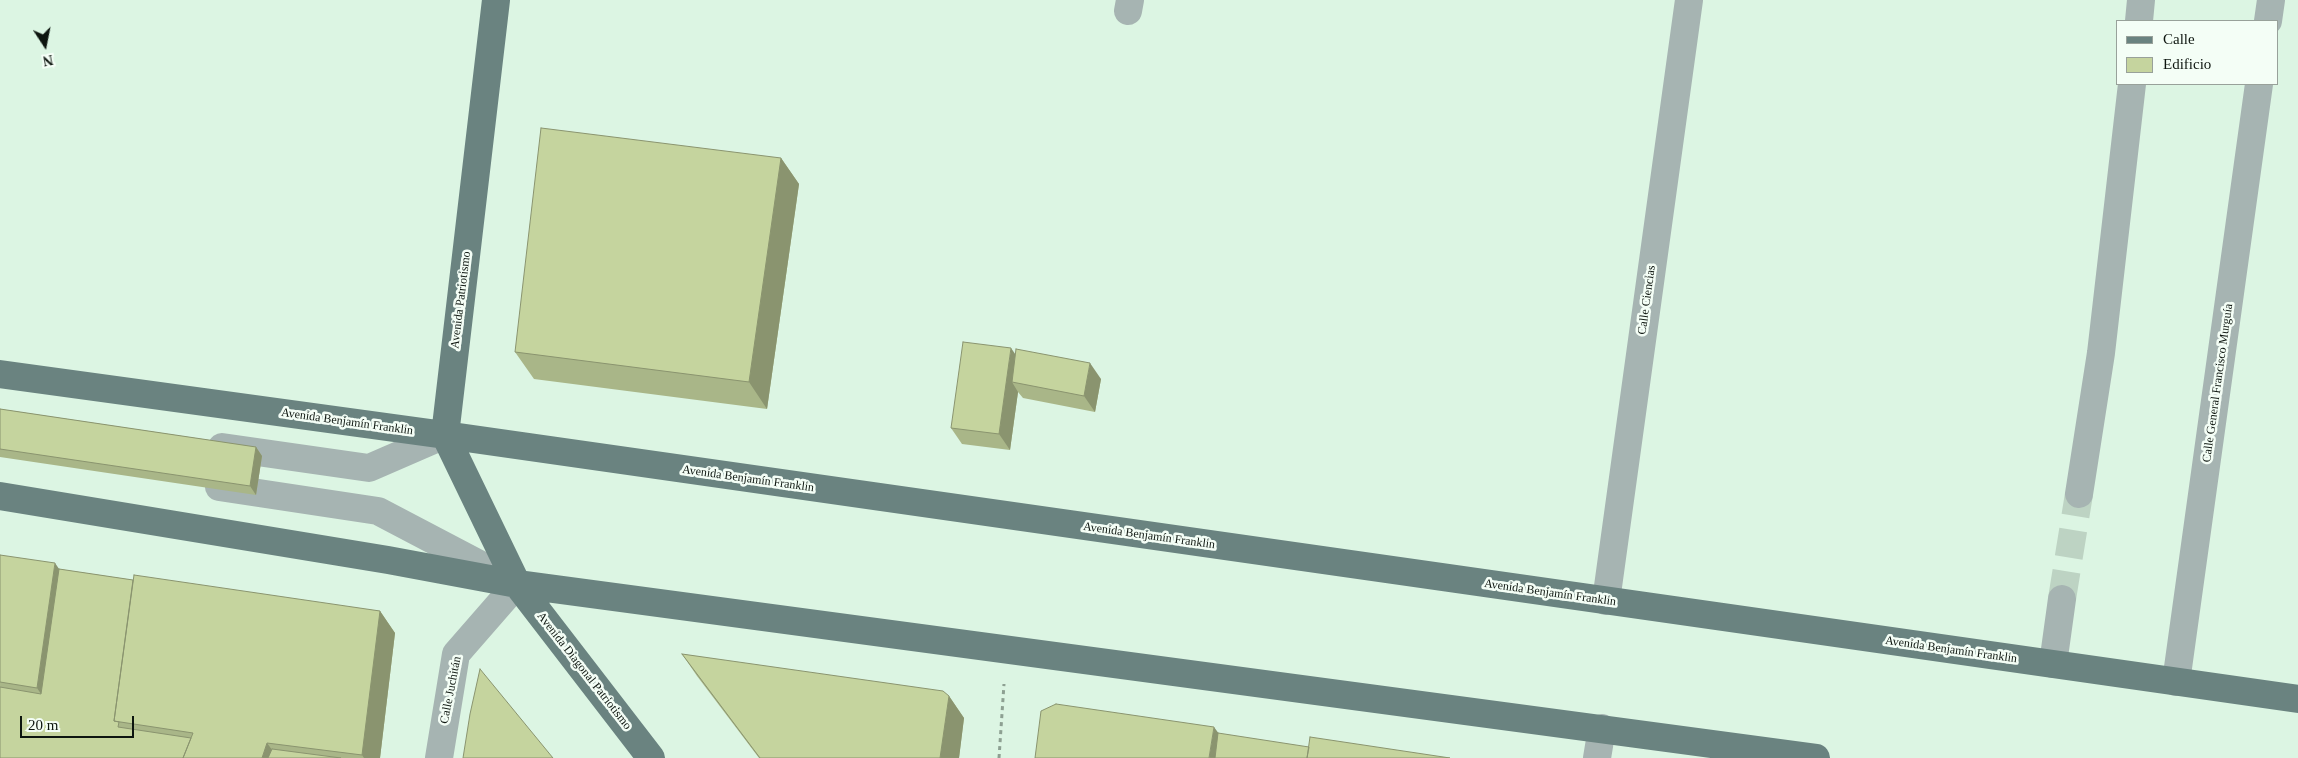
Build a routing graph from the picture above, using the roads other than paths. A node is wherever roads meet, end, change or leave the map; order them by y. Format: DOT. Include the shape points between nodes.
graph roads {
  1 [pos="496,0"];
  2 [pos="1689,0"];
  3 [pos="2141,0"];
  4 [pos="2271,0"];
  5 [pos="2139,20"];
  6 [pos="2268,20"];
  7 [pos="2132,85"];
  8 [pos="2259,85"];
  9 [pos="0,374"];
  10 [pos="445,435"];
  11 [pos="194,442"];
  12 [pos="194,484"];
  13 [pos="2078,494"];
  14 [pos="0,496"];
  15 [pos="517,584"];
  16 [pos="2062,599"];
  17 [pos="1606,601"];
  18 [pos="2053,664"];
  19 [pos="2176,682"];
  20 [pos="2298,699"];
  21 [pos="1602,728"];
  22 [pos="439,758"];
  23 [pos="651,758"];
  24 [pos="1597,758"];
  25 [pos="1816,758"];
  1 -- 10 [label="main road, Avenida Patriotismo"];
  2 -- 17 [label="street, Calle Ciencias"];
  3 -- 5 [label="street"];
  4 -- 6 [label="street"];
  7 -- 13 [label="street" via="2101,353"];
  8 -- 19 [label="street, Calle General Francisco Murguía"];
  9 -- 10 [label="main road, Avenida Benjamín Franklin"];
  10 -- 11 [label="street" via="369,468"];
  10 -- 15 [label="main road"];
  10 -- 17 [label="main road, Avenida Benjamín Franklin"];
  12 -- 15 [label="street" via="378,511"];
  14 -- 15 [label="main road"];
  15 -- 21 [label="main road"];
  15 -- 22 [label="street, Calle Juchitán" via="456,654"];
  15 -- 23 [label="main road, Avenida Diagonal Patriotismo"];
  16 -- 18 [label="street"];
  17 -- 18 [label="main road, Avenida Benjamín Franklin"];
  18 -- 19 [label="main road, Avenida Benjamín Franklin"];
  19 -- 20 [label="main road, Avenida Benjamín Franklin"];
  21 -- 24 [label="street"];
  21 -- 25 [label="main road"];
}
